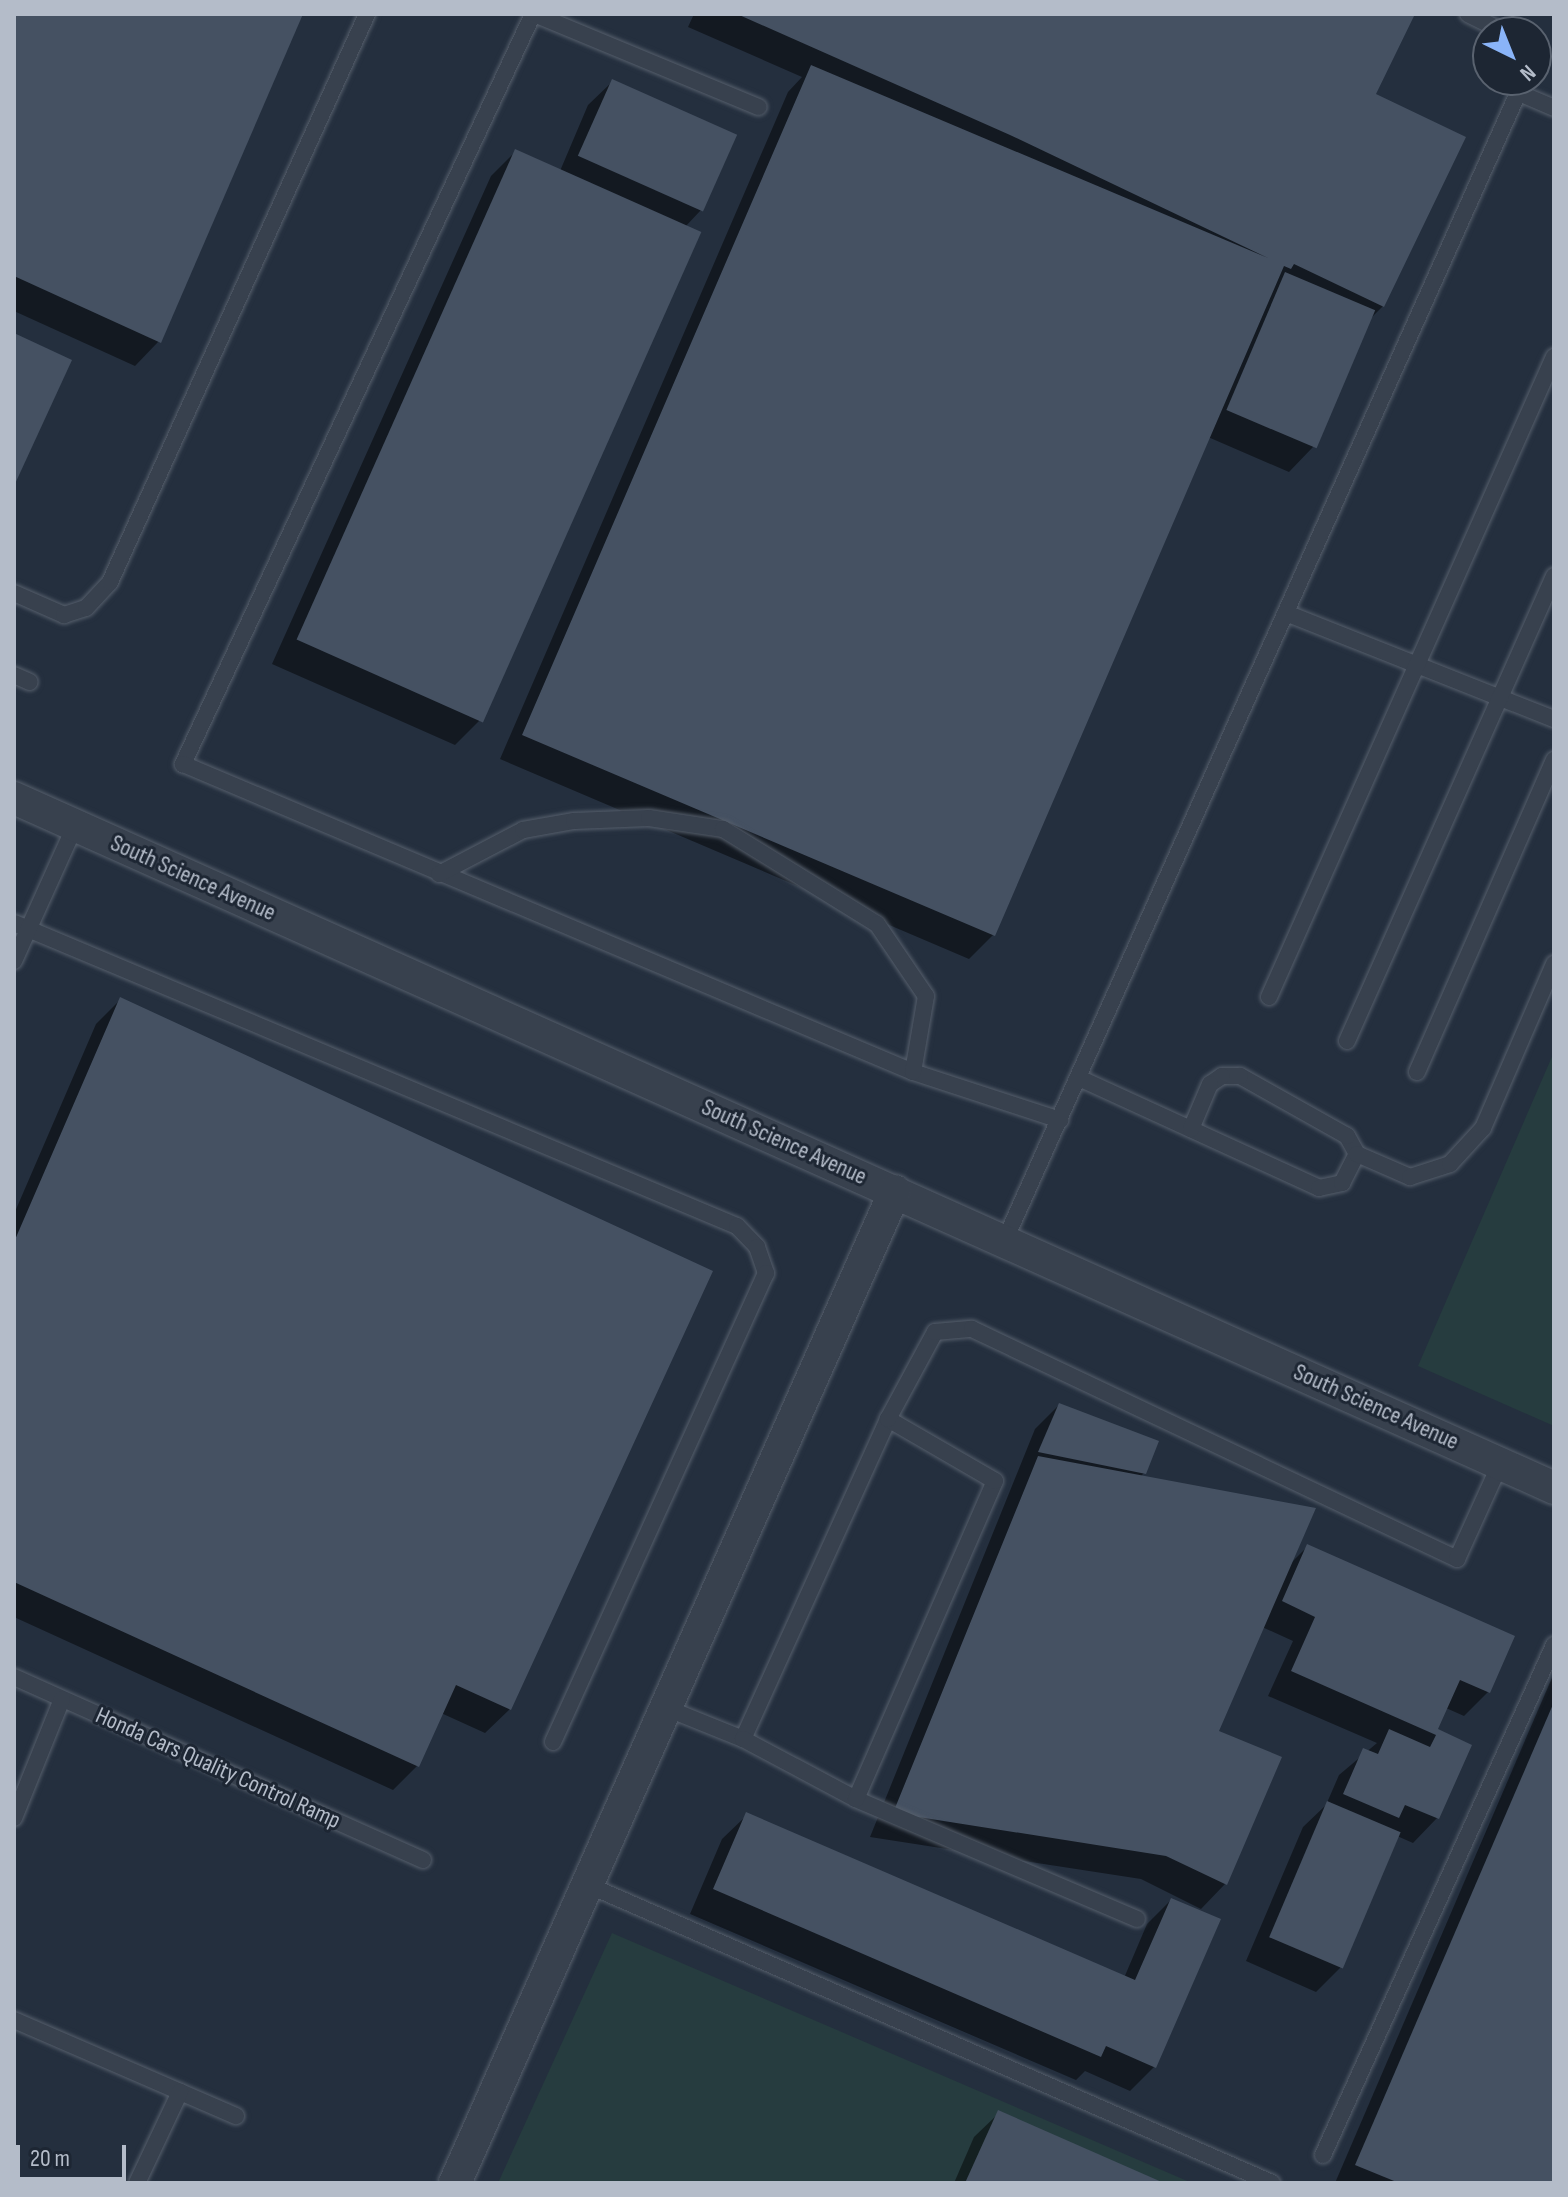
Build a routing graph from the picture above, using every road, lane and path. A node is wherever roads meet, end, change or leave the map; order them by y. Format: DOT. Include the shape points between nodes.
graph roads {
  1 [pos="367,14"];
  2 [pos="533,14"];
  3 [pos="1518,96"];
  4 [pos="1536,96"];
  5 [pos="758,107"];
  6 [pos="1554,108"];
  7 [pos="1554,357"];
  8 [pos="1554,576"];
  9 [pos="14,593"];
  10 [pos="1286,613"];
  11 [pos="1417,665"];
  12 [pos="1500,697"];
  13 [pos="1554,719"];
  14 [pos="1554,760"];
  15 [pos="14,798"];
  16 [pos="75,826"];
  17 [pos="439,874"];
  18 [pos="21,926"];
  19 [pos="14,961"];
  20 [pos="1554,964"];
  21 [pos="1269,997"];
  22 [pos="1347,1041"];
  23 [pos="913,1072"];
  24 [pos="1417,1072"];
  25 [pos="1079,1078"];
  26 [pos="1060,1120"];
  27 [pos="1191,1129"];
  28 [pos="1357,1154"];
  29 [pos="895,1191"];
  30 [pos="1005,1240"];
  31 [pos="888,1419"];
  32 [pos="1500,1464"];
  33 [pos="1554,1488"];
  34 [pos="1554,1645"];
  35 [pos="14,1677"];
  36 [pos="62,1699"];
  37 [pos="666,1708"];
  38 [pos="743,1739"];
  39 [pos="553,1742"];
  40 [pos="856,1799"];
  41 [pos="14,1818"];
  42 [pos="423,1860"];
  43 [pos="588,1885"];
  44 [pos="1137,1919"];
  45 [pos="14,2020"];
  46 [pos="180,2092"];
  47 [pos="236,2116"];
  48 [pos="1323,2155"];
  49 [pos="137,2183"];
  50 [pos="455,2183"];
  51 [pos="1272,2183"];
  1 -- 9 [label="lane" via="110,582 86,608 64,615"];
  2 -- 5 [label="lane"];
  2 -- 17 [label="lane" via="183,764"];
  3 -- 10 [label="lane"];
  4 -- 6 [label="lane"];
  7 -- 11 [label="lane"];
  8 -- 12 [label="lane"];
  10 -- 11 [label="lane"];
  10 -- 25 [label="lane"];
  11 -- 12 [label="lane"];
  11 -- 21 [label="lane"];
  12 -- 13 [label="lane"];
  12 -- 22 [label="lane"];
  14 -- 24 [label="lane"];
  15 -- 16 [label="street, South Science Avenue"];
  16 -- 18 [label="lane"];
  16 -- 29 [label="street, South Science Avenue"];
  17 -- 23 [label="lane"];
  17 -- 23 [label="lane" via="523,830 574,821 649,818 723,829 877,924 926,996"];
  18 -- 19 [label="lane"];
  18 -- 39 [label="lane" via="737,1226 757,1247 766,1273"];
  20 -- 28 [label="lane" via="1483,1128 1450,1164 1410,1177"];
  23 -- 26 [label="lane"];
  25 -- 26 [label="lane"];
  25 -- 27 [label="lane"];
  26 -- 30 [label="lane"];
  27 -- 28 [label="lane" via="1319,1188 1342,1183"];
  27 -- 28 [label="lane" via="1210,1084 1222,1076 1240,1076 1347,1136"];
  29 -- 30 [label="street, South Science Avenue"];
  29 -- 37 [label="street"];
  30 -- 32 [label="street, South Science Avenue"];
  31 -- 32 [label="lane" via="935,1332 972,1329 1457,1559"];
  31 -- 38 [label="lane"];
  31 -- 40 [label="lane" via="995,1481"];
  32 -- 33 [label="street, South Science Avenue"];
  34 -- 48 [label="lane"];
  35 -- 36 [label="lane, Honda Cars Quality Control Ramp"];
  36 -- 41 [label="lane"];
  36 -- 42 [label="lane, Honda Cars Quality Control Ramp"];
  37 -- 38 [label="lane"];
  37 -- 43 [label="street"];
  38 -- 40 [label="lane"];
  40 -- 44 [label="lane"];
  43 -- 50 [label="street"];
  43 -- 51 [label="lane"];
  45 -- 46 [label="lane"];
  46 -- 47 [label="lane"];
  46 -- 49 [label="lane"];
}
